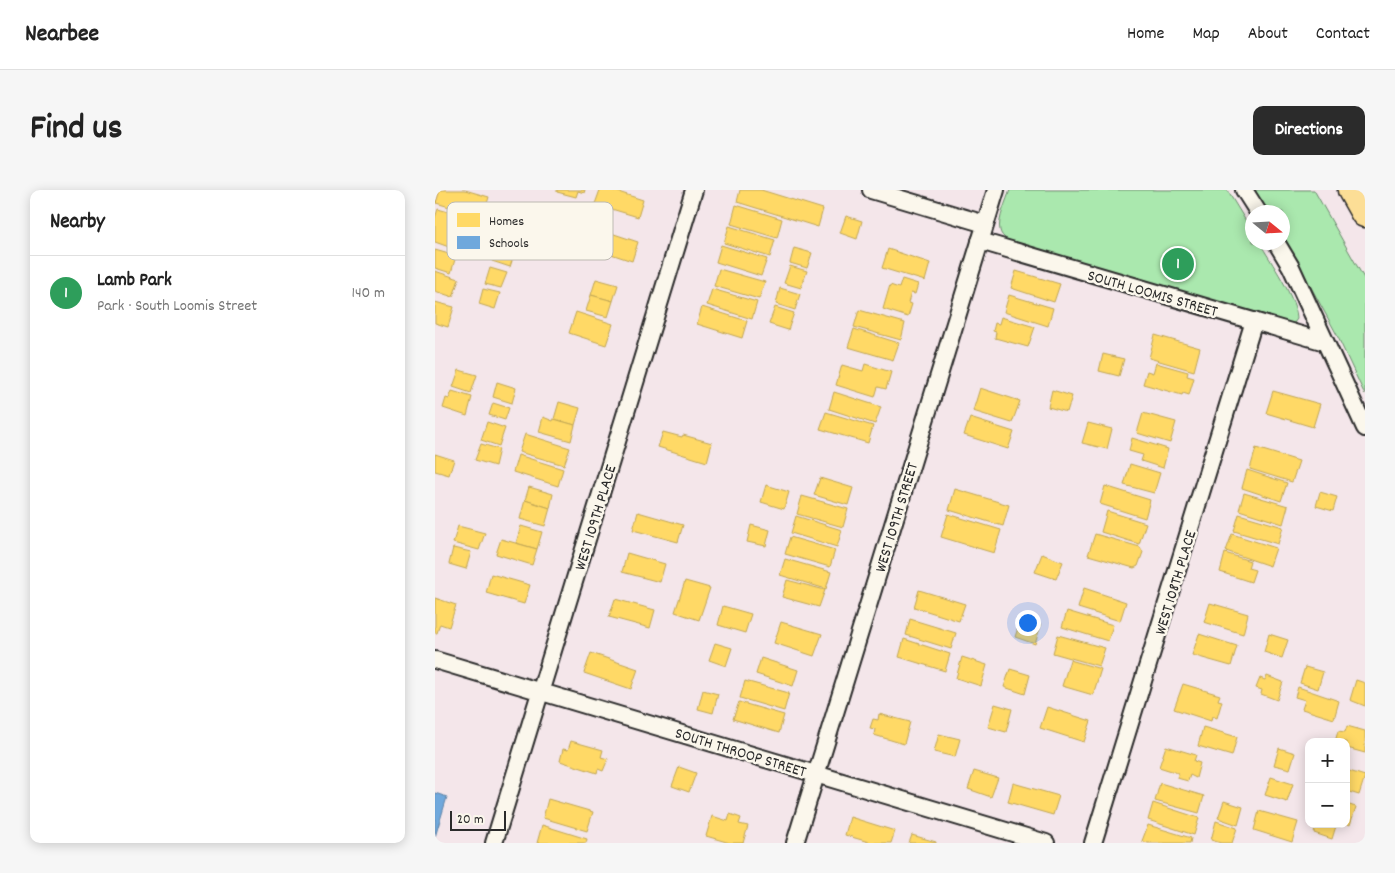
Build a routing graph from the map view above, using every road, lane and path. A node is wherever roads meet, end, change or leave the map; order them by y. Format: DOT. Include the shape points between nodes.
graph roads {
  1 [pos="694,190"];
  2 [pos="871,190"];
  3 [pos="996,190"];
  4 [pos="1244,190"];
  5 [pos="1353,190"];
  6 [pos="1253,205"];
  7 [pos="1365,213"];
  8 [pos="985,224"];
  9 [pos="980,241"];
  10 [pos="1281,250"];
  11 [pos="1254,321"];
  12 [pos="1325,342"];
  13 [pos="1365,428"];
  14 [pos="435,660"];
  15 [pos="541,692"];
  16 [pos="816,774"];
  17 [pos="494,843"];
  18 [pos="795,843"];
  19 [pos="1046,843"];
  20 [pos="1093,843"];
  1 -- 15 [label="street, WEST 109TH PLACE"];
  2 -- 8 [label="street"];
  3 -- 8 [label="street, WEST 109TH STREET"];
  4 -- 6 [label="street"];
  5 -- 7 [label="highway"];
  8 -- 9 [label="street, WEST 109TH STREET"];
  9 -- 11 [label="street, SOUTH LOOMIS STREET"];
  9 -- 16 [label="street, WEST 109TH STREET"];
  10 -- 12 [label="street"];
  11 -- 12 [label="street, SOUTH LOOMIS STREET"];
  11 -- 20 [label="street, WEST 108TH PLACE"];
  12 -- 13 [label="street"];
  14 -- 15 [label="street, SOUTH THROOP STREET"];
  15 -- 16 [label="street, SOUTH THROOP STREET"];
  15 -- 17 [label="street, WEST 109TH PLACE"];
  16 -- 18 [label="street, WEST 109TH STREET"];
  16 -- 19 [label="street, SOUTH THROOP STREET"];
}
